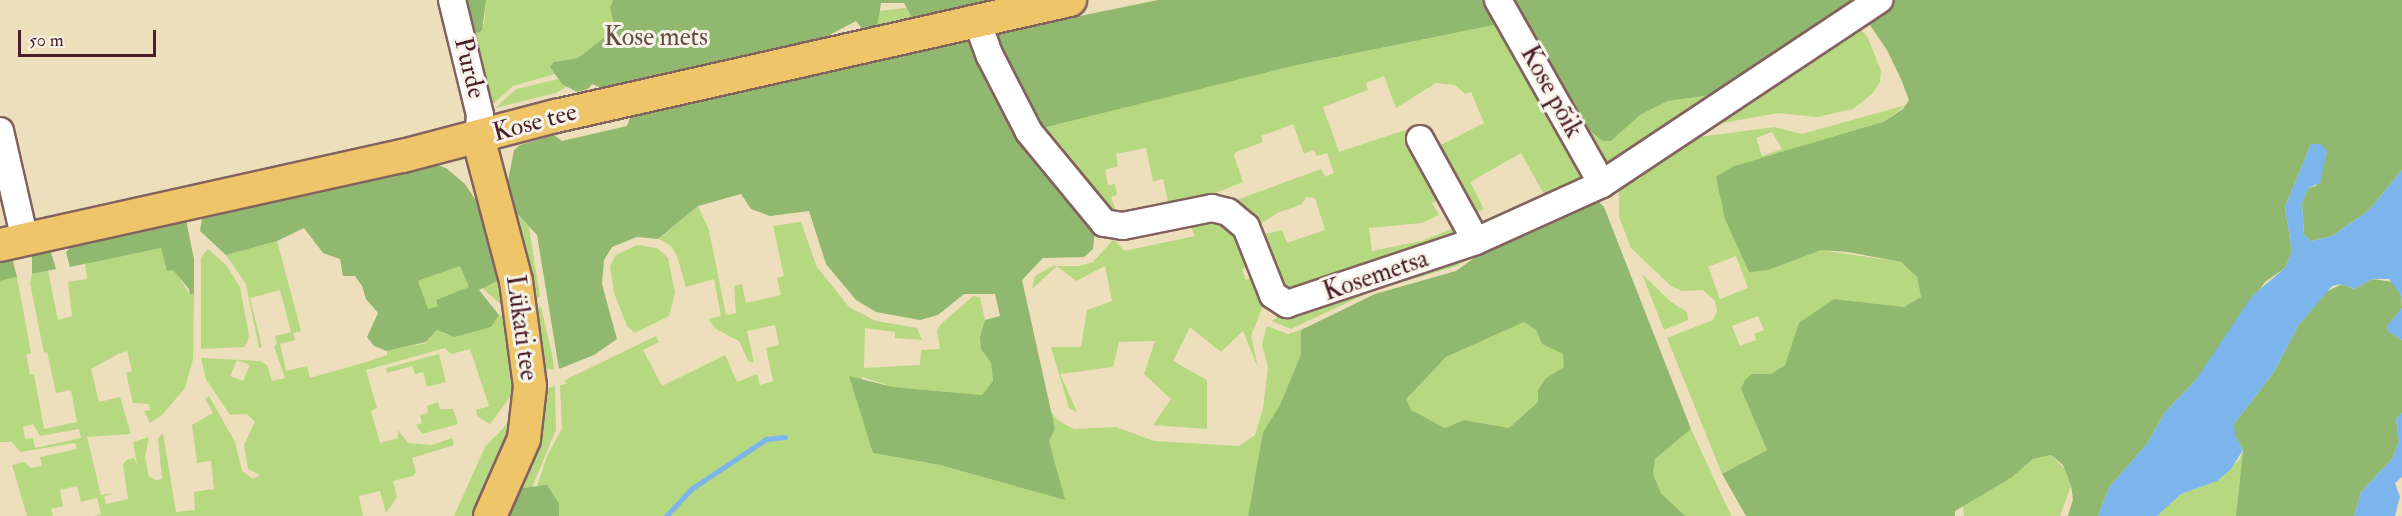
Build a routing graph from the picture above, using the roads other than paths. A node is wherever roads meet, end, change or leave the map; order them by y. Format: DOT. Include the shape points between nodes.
graph roads {
  1 [pos="452,0"];
  2 [pos="1070,0"];
  3 [pos="1498,0"];
  4 [pos="1879,0"];
  5 [pos="977,21"];
  6 [pos="0,131"];
  7 [pos="478,137"];
  8 [pos="1420,139"];
  9 [pos="1602,184"];
  10 [pos="1476,241"];
  11 [pos="12,243"];
  12 [pos="490,516"];
  1 -- 7 [label="street, Purde" via="480,115"];
  2 -- 5 [label="main road, Kose tee"];
  3 -- 9 [label="street, Kose põik"];
  4 -- 9 [label="street, Kosemetsa"];
  5 -- 7 [label="main road, Kose tee"];
  5 -- 10 [label="street, Kosemetsa" via="990,56 1029,132 1104,223 1123,226 1212,208 1228,212 1243,223 1251,236 1268,285 1280,302 1304,301"];
  6 -- 11 [label="street"];
  7 -- 11 [label="main road, Kose tee"];
  7 -- 12 [label="main road, Lükati tee" via="516,281 531,386 524,439"];
  8 -- 10 [label="street"];
  9 -- 10 [label="street, Kosemetsa"];
}
